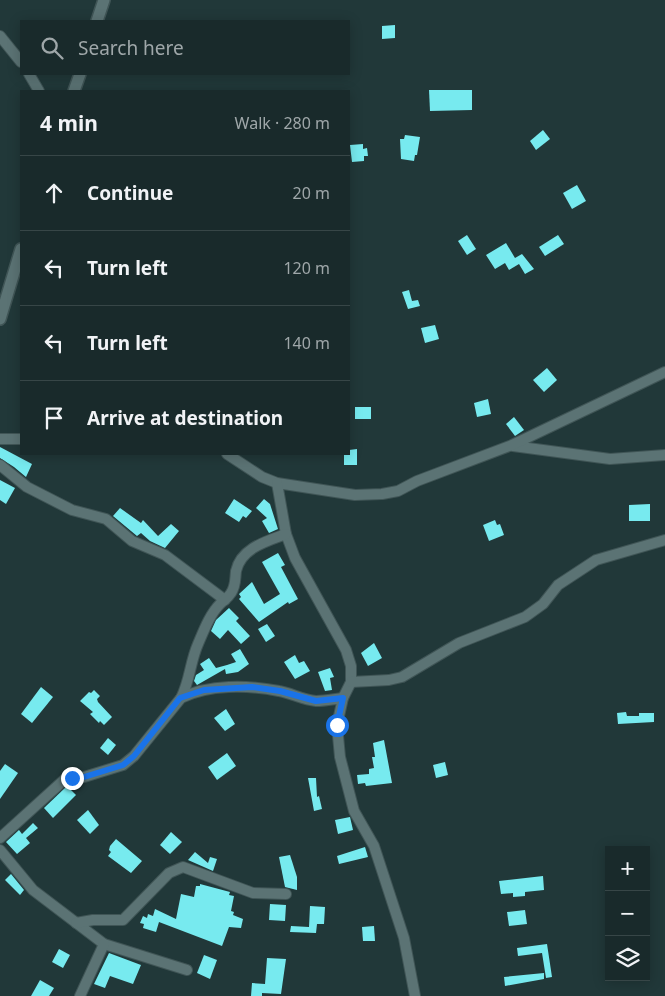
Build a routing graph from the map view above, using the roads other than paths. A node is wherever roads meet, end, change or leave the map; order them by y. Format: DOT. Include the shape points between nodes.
graph roads {
  1 [pos="104,0"];
  2 [pos="97,20"];
  3 [pos="0,36"];
  4 [pos="20,61"];
  5 [pos="30,75"];
  6 [pos="80,75"];
  7 [pos="38,90"];
  8 [pos="74,90"];
  9 [pos="20,252"];
  10 [pos="0,319"];
  11 [pos="665,372"];
  12 [pos="0,439"];
  13 [pos="20,439"];
  14 [pos="512,445"];
  15 [pos="228,455"];
  16 [pos="665,455"];
  17 [pos="0,465"];
  18 [pos="277,483"];
  19 [pos="286,534"];
  20 [pos="665,540"];
  21 [pos="225,600"];
  22 [pos="351,682"];
  23 [pos="180,698"];
  24 [pos="343,698"];
  25 [pos="0,838"];
  26 [pos="0,850"];
  27 [pos="286,894"];
  28 [pos="76,923"];
  29 [pos="104,944"];
  30 [pos="187,970"];
  31 [pos="80,996"];
  32 [pos="415,996"];
  1 -- 2 [label="street"];
  3 -- 4 [label="street"];
  5 -- 7 [label="street"];
  6 -- 8 [label="street"];
  9 -- 10 [label="street"];
  11 -- 14 [label="street"];
  12 -- 13 [label="street"];
  14 -- 16 [label="street" via="610,459"];
  14 -- 18 [label="street" via="398,491 382,494 355,495"];
  15 -- 18 [label="street"];
  17 -- 21 [label="street" via="34,491 72,510 106,520 132,541 165,555"];
  18 -- 19 [label="street"];
  19 -- 21 [label="street" via="242,556 236,569 235,586"];
  19 -- 22 [label="street" via="295,558 346,650"];
  20 -- 22 [label="street" via="596,560 558,585 543,604 525,617 459,643 402,677"];
  21 -- 23 [label="street" via="208,621 198,642 187,687"];
  22 -- 24 [label="street"];
  23 -- 24 [label="street" via="204,690 252,687 316,701"];
  23 -- 25 [label="street" via="134,756 123,765 64,780"];
  24 -- 32 [label="street" via="337,725 340,757 354,811 374,846 404,938"];
  26 -- 28 [label="street" via="33,890"];
  27 -- 28 [label="street" via="253,893 183,867 168,872 123,920"];
  28 -- 29 [label="street"];
  29 -- 30 [label="street"];
  29 -- 31 [label="street"];
}
